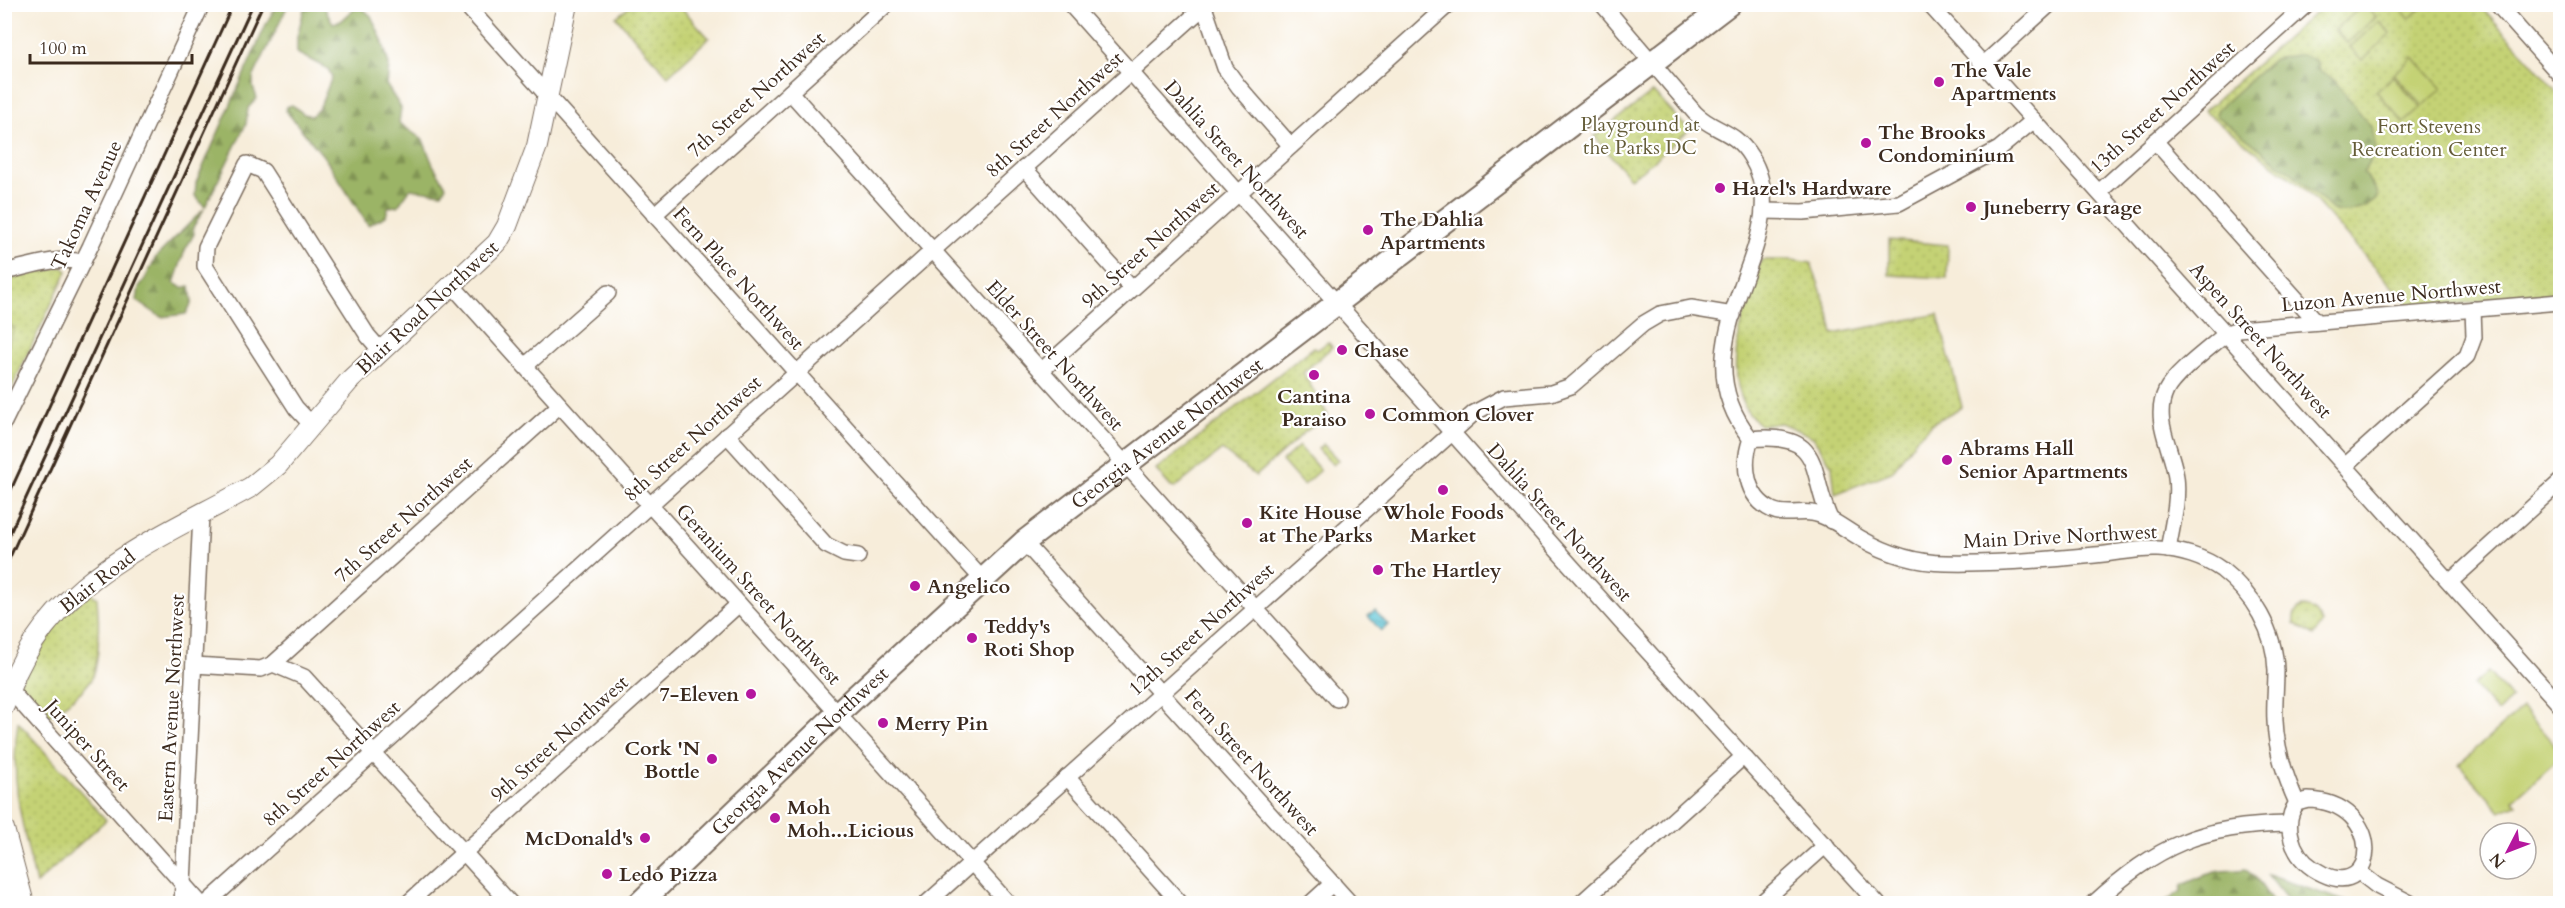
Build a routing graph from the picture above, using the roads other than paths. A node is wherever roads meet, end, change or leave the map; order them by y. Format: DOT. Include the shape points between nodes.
graph roads {
  1 [pos="202,4"];
  2 [pos="465,4"];
  3 [pos="567,4"];
  4 [pos="887,4"];
  5 [pos="1070,4"];
  6 [pos="1449,4"];
  7 [pos="1602,4"];
  8 [pos="1729,4"];
  9 [pos="1929,4"];
  10 [pos="2050,4"];
  11 [pos="2307,4"];
  12 [pos="2497,4"];
  13 [pos="1204,5"];
  14 [pos="1652,63"];
  15 [pos="1984,64"];
  16 [pos="1131,72"];
  17 [pos="2560,75"];
  18 [pos="790,92"];
  19 [pos="548,97"];
  20 [pos="2034,120"];
  21 [pos="2155,141"];
  22 [pos="1292,146"];
  23 [pos="1024,168"];
  24 [pos="1239,192"];
  25 [pos="2099,192"];
  26 [pos="1763,211"];
  27 [pos="654,215"];
  28 [pos="933,250"];
  29 [pos="83,262"];
  30 [pos="4,272"];
  31 [pos="452,285"];
  32 [pos="1132,289"];
  33 [pos="608,293"];
  34 [pos="1337,302"];
  35 [pos="2560,302"];
  36 [pos="2473,309"];
  37 [pos="1733,315"];
  38 [pos="2317,322"];
  39 [pos="2227,333"];
  40 [pos="381,351"];
  41 [pos="525,366"];
  42 [pos="1041,370"];
  43 [pos="796,373"];
  44 [pos="560,405"];
  45 [pos="4,422"];
  46 [pos="312,424"];
  47 [pos="1452,432"];
  48 [pos="727,435"];
  49 [pos="1751,439"];
  50 [pos="1125,464"];
  51 [pos="2346,465"];
  52 [pos="2558,491"];
  53 [pos="1822,496"];
  54 [pos="650,504"];
  55 [pos="1806,513"];
  56 [pos="201,515"];
  57 [pos="1831,521"];
  58 [pos="1024,542"];
  59 [pos="2168,550"];
  60 [pos="858,556"];
  61 [pos="982,579"];
  62 [pos="2450,582"];
  63 [pos="740,604"];
  64 [pos="1256,609"];
  65 [pos="273,664"];
  66 [pos="194,665"];
  67 [pos="1161,692"];
  68 [pos="7,697"];
  69 [pos="1337,699"];
  70 [pos="2560,705"];
  71 [pos="838,714"];
  72 [pos="375,752"];
  73 [pos="1744,756"];
  74 [pos="1067,777"];
  75 [pos="2297,803"];
  76 [pos="2289,824"];
  77 [pos="4,829"];
  78 [pos="1826,845"];
  79 [pos="465,852"];
  80 [pos="972,862"];
  81 [pos="2359,872"];
  82 [pos="183,883"];
  83 [pos="1333,883"];
  84 [pos="24,903"];
  85 [pos="182,903"];
  86 [pos="201,903"];
  87 [pos="206,903"];
  88 [pos="407,903"];
  89 [pos="511,903"];
  90 [pos="639,903"];
  91 [pos="926,903"];
  92 [pos="1009,903"];
  93 [pos="1180,903"];
  94 [pos="1310,903"];
  95 [pos="1351,903"];
  96 [pos="1580,903"];
  97 [pos="1760,903"];
  98 [pos="1878,903"];
  99 [pos="2093,903"];
  100 [pos="2412,903"];
  1 -- 29 [label="street, Takoma Avenue"];
  2 -- 19 [label="street, Fern Place Northwest"];
  3 -- 19 [label="main road, Blair Road Northwest"];
  4 -- 18 [label="street, 7th Street Northwest"];
  5 -- 16 [label="street, Dahlia Street Northwest"];
  6 -- 22 [label="street, 9th Street Northwest"];
  7 -- 14 [label="street"];
  8 -- 14 [label="highway, Georgia Avenue Northwest"];
  9 -- 15 [label="street, Aspen Street Northwest"];
  10 -- 15 [label="street"];
  11 -- 21 [label="street, 13th Street Northwest"];
  12 -- 17 [label="street"];
  13 -- 16 [label="street, 8th Street Northwest"];
  13 -- 22 [label="street" via="1225,68"];
  14 -- 26 [label="street" via="1699,118 1729,132 1746,149 1761,178"];
  14 -- 34 [label="highway, Georgia Avenue Northwest"];
  15 -- 20 [label="street, Aspen Street Northwest"];
  16 -- 23 [label="street, 8th Street Northwest"];
  16 -- 24 [label="street, Dahlia Street Northwest"];
  18 -- 27 [label="street, 7th Street Northwest"];
  18 -- 28 [label="street, Elder Street Northwest"];
  19 -- 27 [label="street, Fern Place Northwest"];
  19 -- 31 [label="main road, Blair Road Northwest" via="537,146 504,232"];
  20 -- 25 [label="street, Aspen Street Northwest"];
  20 -- 26 [label="street" via="1999,149 1908,200 1814,211"];
  21 -- 25 [label="street, 13th Street Northwest"];
  21 -- 38 [label="street"];
  22 -- 24 [label="street, 9th Street Northwest"];
  23 -- 28 [label="street, 8th Street Northwest"];
  23 -- 32 [label="street"];
  24 -- 32 [label="street, 9th Street Northwest"];
  24 -- 34 [label="street, Dahlia Street Northwest"];
  25 -- 39 [label="street, Aspen Street Northwest"];
  26 -- 37 [label="street"];
  27 -- 43 [label="street, Fern Place Northwest"];
  28 -- 42 [label="street, Elder Street Northwest"];
  28 -- 43 [label="street, 8th Street Northwest"];
  29 -- 30 [label="street" via="57,260"];
  29 -- 45 [label="street, Takoma Avenue"];
  31 -- 40 [label="main road, Blair Road Northwest"];
  31 -- 41 [label="street, Geranium Street Northwest"];
  32 -- 42 [label="street, 9th Street Northwest"];
  33 -- 41 [label="street"];
  34 -- 47 [label="street, Dahlia Street Northwest"];
  34 -- 50 [label="highway, Georgia Avenue Northwest"];
  35 -- 36 [label="street, Luzon Avenue Northwest"];
  36 -- 38 [label="street, Luzon Avenue Northwest"];
  36 -- 51 [label="street" via="2474,337 2467,356"];
  37 -- 47 [label="street, 12th Street Northwest" via="1691,308 1660,314 1571,386 1551,393 1496,399"];
  37 -- 49 [label="street" via="1723,354 1724,383 1733,411"];
  38 -- 39 [label="street, Luzon Avenue Northwest"];
  39 -- 51 [label="street, Aspen Street Northwest"];
  39 -- 59 [label="street" via="2167,388 2162,403 2164,431 2176,477"];
  40 -- 46 [label="main road, Blair Road Northwest"];
  40 -- 46 [label="street" via="263,171 248,164 206,247 205,266 296,408"];
  41 -- 44 [label="street, Geranium Street Northwest"];
  42 -- 50 [label="street, Elder Street Northwest"];
  43 -- 48 [label="street, 8th Street Northwest"];
  43 -- 61 [label="street, Fern Place Northwest"];
  44 -- 54 [label="street, Geranium Street Northwest"];
  44 -- 65 [label="street, 7th Street Northwest"];
  46 -- 56 [label="main road, Blair Road Northwest" via="268,474"];
  47 -- 64 [label="street, 12th Street Northwest"];
  47 -- 73 [label="street, Dahlia Street Northwest"];
  48 -- 54 [label="street, 8th Street Northwest"];
  48 -- 60 [label="street" via="826,546"];
  49 -- 53 [label="street" via="1783,438 1798,444 1817,469"];
  49 -- 55 [label="street, Main Drive Northwest" via="1745,454 1747,476 1755,495 1772,510"];
  50 -- 58 [label="highway, Georgia Avenue Northwest"];
  50 -- 64 [label="street, Elder Street Northwest"];
  51 -- 62 [label="street, Aspen Street Northwest"];
  52 -- 62 [label="street"];
  53 -- 55 [label="street"];
  53 -- 57 [label="street"];
  54 -- 63 [label="street, Geranium Street Northwest"];
  54 -- 72 [label="street, 8th Street Northwest"];
  55 -- 57 [label="street, Main Drive Northwest"];
  56 -- 66 [label="street, Eastern Avenue Northwest"];
  56 -- 68 [label="main road, Blair Road" via="161,534 70,598 33,640"];
  57 -- 59 [label="street, Main Drive Northwest" via="1888,552 1931,563"];
  58 -- 61 [label="highway, Georgia Avenue Northwest"];
  58 -- 67 [label="street, Fern Street Northwest"];
  59 -- 75 [label="street, Main Drive Northwest" via="2194,556 2222,570 2260,612 2275,660 2275,721 2280,758"];
  61 -- 71 [label="highway, Georgia Avenue Northwest"];
  62 -- 70 [label="street, Aspen Street Northwest"];
  63 -- 71 [label="street, Geranium Street Northwest"];
  63 -- 79 [label="street, 9th Street Northwest"];
  64 -- 67 [label="street, 12th Street Northwest"];
  64 -- 69 [label="street, Elder Street Northwest"];
  65 -- 66 [label="street" via="261,669"];
  65 -- 72 [label="street" via="296,671 312,683"];
  66 -- 82 [label="street, Eastern Avenue Northwest"];
  67 -- 74 [label="street, 12th Street Northwest"];
  67 -- 83 [label="street, Fern Street Northwest"];
  68 -- 82 [label="street, Juniper Street"];
  71 -- 80 [label="street, Geranium Street Northwest"];
  71 -- 90 [label="highway, Georgia Avenue Northwest"];
  72 -- 79 [label="street"];
  72 -- 87 [label="street, 8th Street Northwest"];
  73 -- 78 [label="street, Dahlia Street Northwest"];
  73 -- 96 [label="street"];
  74 -- 80 [label="street, 12th Street Northwest"];
  74 -- 93 [label="street"];
  75 -- 76 [label="street"];
  75 -- 81 [label="street" via="2332,803 2352,816 2367,850"];
  76 -- 81 [label="street" via="2298,853 2313,869 2337,879"];
  76 -- 99 [label="street" via="2239,827 2191,837 2127,874"];
  77 -- 84 [label="main road"];
  78 -- 97 [label="street"];
  78 -- 98 [label="street, Dahlia Street Northwest"];
  79 -- 88 [label="street, 9th Street Northwest"];
  79 -- 89 [label="street"];
  80 -- 91 [label="street, 12th Street Northwest"];
  80 -- 92 [label="street, Geranium Street Northwest"];
  81 -- 100 [label="street"];
  82 -- 85 [label="street, Eastern Avenue Northwest"];
  82 -- 86 [label="street, Juniper Street"];
  83 -- 94 [label="street"];
  83 -- 95 [label="street, Fern Street Northwest"];
}
